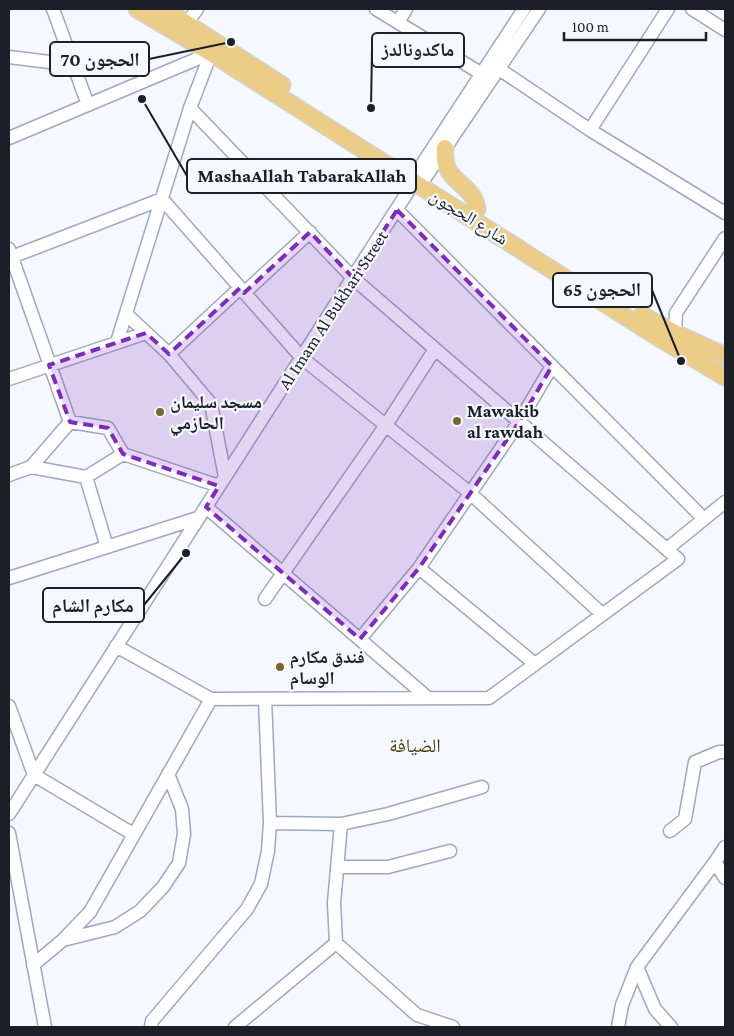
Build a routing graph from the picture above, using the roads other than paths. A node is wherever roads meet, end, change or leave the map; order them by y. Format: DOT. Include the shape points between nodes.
graph roads {
  1 [pos="53,9"];
  2 [pos="137,9"];
  3 [pos="164,9"];
  4 [pos="197,9"];
  5 [pos="376,9"];
  6 [pos="406,9"];
  7 [pos="524,9"];
  8 [pos="539,9"];
  9 [pos="668,9"];
  10 [pos="692,9"];
  11 [pos="398,22"];
  12 [pos="187,23"];
  13 [pos="725,30"];
  14 [pos="211,53"];
  15 [pos="9,57"];
  16 [pos="74,65"];
  17 [pos="499,69"];
  18 [pos="482,74"];
  19 [pos="88,105"];
  20 [pos="190,108"];
  21 [pos="590,130"];
  22 [pos="9,138"];
  23 [pos="445,148"];
  24 [pos="419,177"];
  25 [pos="162,199"];
  26 [pos="478,209"];
  27 [pos="397,210"];
  28 [pos="725,213"];
  29 [pos="310,232"];
  30 [pos="725,238"];
  31 [pos="10,255"];
  32 [pos="353,278"];
  33 [pos="242,290"];
  34 [pos="126,314"];
  35 [pos="146,333"];
  36 [pos="676,333"];
  37 [pos="117,342"];
  38 [pos="435,349"];
  39 [pos="169,354"];
  40 [pos="725,356"];
  41 [pos="302,358"];
  42 [pos="50,365"];
  43 [pos="552,366"];
  44 [pos="725,377"];
  45 [pos="9,379"];
  46 [pos="70,422"];
  47 [pos="519,422"];
  48 [pos="386,425"];
  49 [pos="123,454"];
  50 [pos="31,467"];
  51 [pos="9,475"];
  52 [pos="86,477"];
  53 [pos="222,481"];
  54 [pos="470,493"];
  55 [pos="725,502"];
  56 [pos="206,507"];
  57 [pos="198,518"];
  58 [pos="704,519"];
  59 [pos="107,547"];
  60 [pos="667,550"];
  61 [pos="419,568"];
  62 [pos="283,574"];
  63 [pos="9,578"];
  64 [pos="265,598"];
  65 [pos="602,614"];
  66 [pos="360,640"];
  67 [pos="116,646"];
  68 [pos="535,664"];
  69 [pos="428,698"];
  70 [pos="210,699"];
  71 [pos="265,699"];
  72 [pos="9,706"];
  73 [pos="725,752"];
  74 [pos="34,774"];
  75 [pos="168,774"];
  76 [pos="482,787"];
  77 [pos="9,814"];
  78 [pos="270,822"];
  79 [pos="341,824"];
  80 [pos="670,831"];
  81 [pos="9,833"];
  82 [pos="133,834"];
  83 [pos="725,847"];
  84 [pos="450,851"];
  85 [pos="715,862"];
  86 [pos="337,867"];
  87 [pos="725,878"];
  88 [pos="63,940"];
  89 [pos="336,943"];
  90 [pos="33,965"];
  91 [pos="637,967"];
  92 [pos="45,1027"];
  93 [pos="151,1027"];
  94 [pos="235,1027"];
  95 [pos="453,1027"];
  96 [pos="618,1027"];
  97 [pos="671,1027"];
  1 -- 16 [label="street"];
  2 -- 14 [label="main road, شارع الحجون"];
  3 -- 12 [label="main road, شارع الحجون"];
  4 -- 12 [label="street"];
  5 -- 11 [label="street"];
  6 -- 11 [label="street"];
  7 -- 18 [label="street"];
  8 -- 17 [label="street"];
  9 -- 21 [label="street"];
  10 -- 13 [label="street"];
  11 -- 18 [label="street"];
  12 -- 24 [label="main road, شارع الحجون"];
  14 -- 19 [label="street"];
  14 -- 20 [label="street"];
  14 -- 24 [label="main road, شارع الحجون"];
  15 -- 16 [label="street"];
  16 -- 19 [label="street"];
  17 -- 21 [label="street"];
  17 -- 23 [label="street"];
  18 -- 24 [label="street"];
  19 -- 22 [label="street"];
  20 -- 25 [label="street"];
  20 -- 29 [label="street"];
  21 -- 28 [label="street"];
  23 -- 24 [label="street"];
  23 -- 26 [label="main road" via="449,172 472,195"];
  24 -- 26 [label="main road, شارع الحجون"];
  24 -- 27 [label="street, Al Imam Al Bukhari Street"];
  24 -- 44 [label="main road, شارع الحجون" via="656,336"];
  25 -- 31 [label="street"];
  25 -- 33 [label="street"];
  25 -- 34 [label="street"];
  26 -- 36 [label="main road, شارع الحجون" via="645,317"];
  27 -- 32 [label="street, Al Imam Al Bukhari Street"];
  27 -- 43 [label="street"];
  29 -- 32 [label="street"];
  29 -- 33 [label="street"];
  30 -- 36 [label="street" via="676,313"];
  31 -- 42 [label="street"];
  32 -- 38 [label="street"];
  32 -- 41 [label="street, Al Imam Al Bukhari Street"];
  33 -- 39 [label="street"];
  33 -- 41 [label="street"];
  34 -- 35 [label="street"];
  34 -- 37 [label="street"];
  35 -- 37 [label="street"];
  35 -- 39 [label="street"];
  36 -- 40 [label="main road, شارع الحجون"];
  37 -- 42 [label="street"];
  38 -- 47 [label="street"];
  38 -- 48 [label="street"];
  39 -- 53 [label="street" via="211,404"];
  41 -- 48 [label="street"];
  41 -- 53 [label="street, Al Imam Al Bukhari Street"];
  42 -- 45 [label="street"];
  42 -- 46 [label="street"];
  43 -- 47 [label="street"];
  43 -- 58 [label="street"];
  46 -- 49 [label="street" via="108,428"];
  46 -- 50 [label="street"];
  47 -- 54 [label="street"];
  47 -- 60 [label="street"];
  48 -- 54 [label="street"];
  48 -- 62 [label="street"];
  49 -- 52 [label="street"];
  49 -- 53 [label="street"];
  50 -- 51 [label="street"];
  50 -- 52 [label="street"];
  52 -- 59 [label="street"];
  53 -- 56 [label="street, Al Imam Al Bukhari Street"];
  54 -- 61 [label="street"];
  54 -- 65 [label="street"];
  55 -- 58 [label="street"];
  56 -- 57 [label="street, Al Imam Al Bukhari Street"];
  56 -- 62 [label="street"];
  57 -- 59 [label="street"];
  57 -- 67 [label="street, Al Imam Al Bukhari Street"];
  58 -- 60 [label="street"];
  59 -- 63 [label="street"];
  60 -- 65 [label="street" via="678,559"];
  61 -- 66 [label="street"];
  61 -- 68 [label="street"];
  62 -- 64 [label="street"];
  62 -- 66 [label="street"];
  65 -- 68 [label="street"];
  66 -- 69 [label="street"];
  67 -- 70 [label="street"];
  67 -- 74 [label="street, Al Imam Al Bukhari Street"];
  68 -- 69 [label="street" via="489,698"];
  69 -- 71 [label="street"];
  70 -- 71 [label="street"];
  70 -- 75 [label="street"];
  71 -- 78 [label="street"];
  72 -- 74 [label="street"];
  73 -- 80 [label="street" via="695,762 685,819"];
  74 -- 77 [label="street, Al Imam Al Bukhari Street"];
  74 -- 82 [label="street"];
  75 -- 82 [label="street"];
  75 -- 88 [label="street" via="182,809 184,834 179,863 140,911 115,927"];
  76 -- 79 [label="street"];
  78 -- 79 [label="street"];
  78 -- 93 [label="street" via="261,884 247,909 152,1021"];
  79 -- 86 [label="street"];
  81 -- 90 [label="street"];
  82 -- 88 [label="street" via="90,912"];
  83 -- 85 [label="street"];
  84 -- 86 [label="street" via="388,867"];
  85 -- 87 [label="street"];
  85 -- 91 [label="street"];
  86 -- 89 [label="street" via="334,903"];
  88 -- 90 [label="street"];
  89 -- 94 [label="street"];
  89 -- 95 [label="street" via="417,1016"];
  90 -- 92 [label="street"];
  91 -- 96 [label="street" via="622,1005"];
  91 -- 97 [label="street" via="655,1009"];
}
